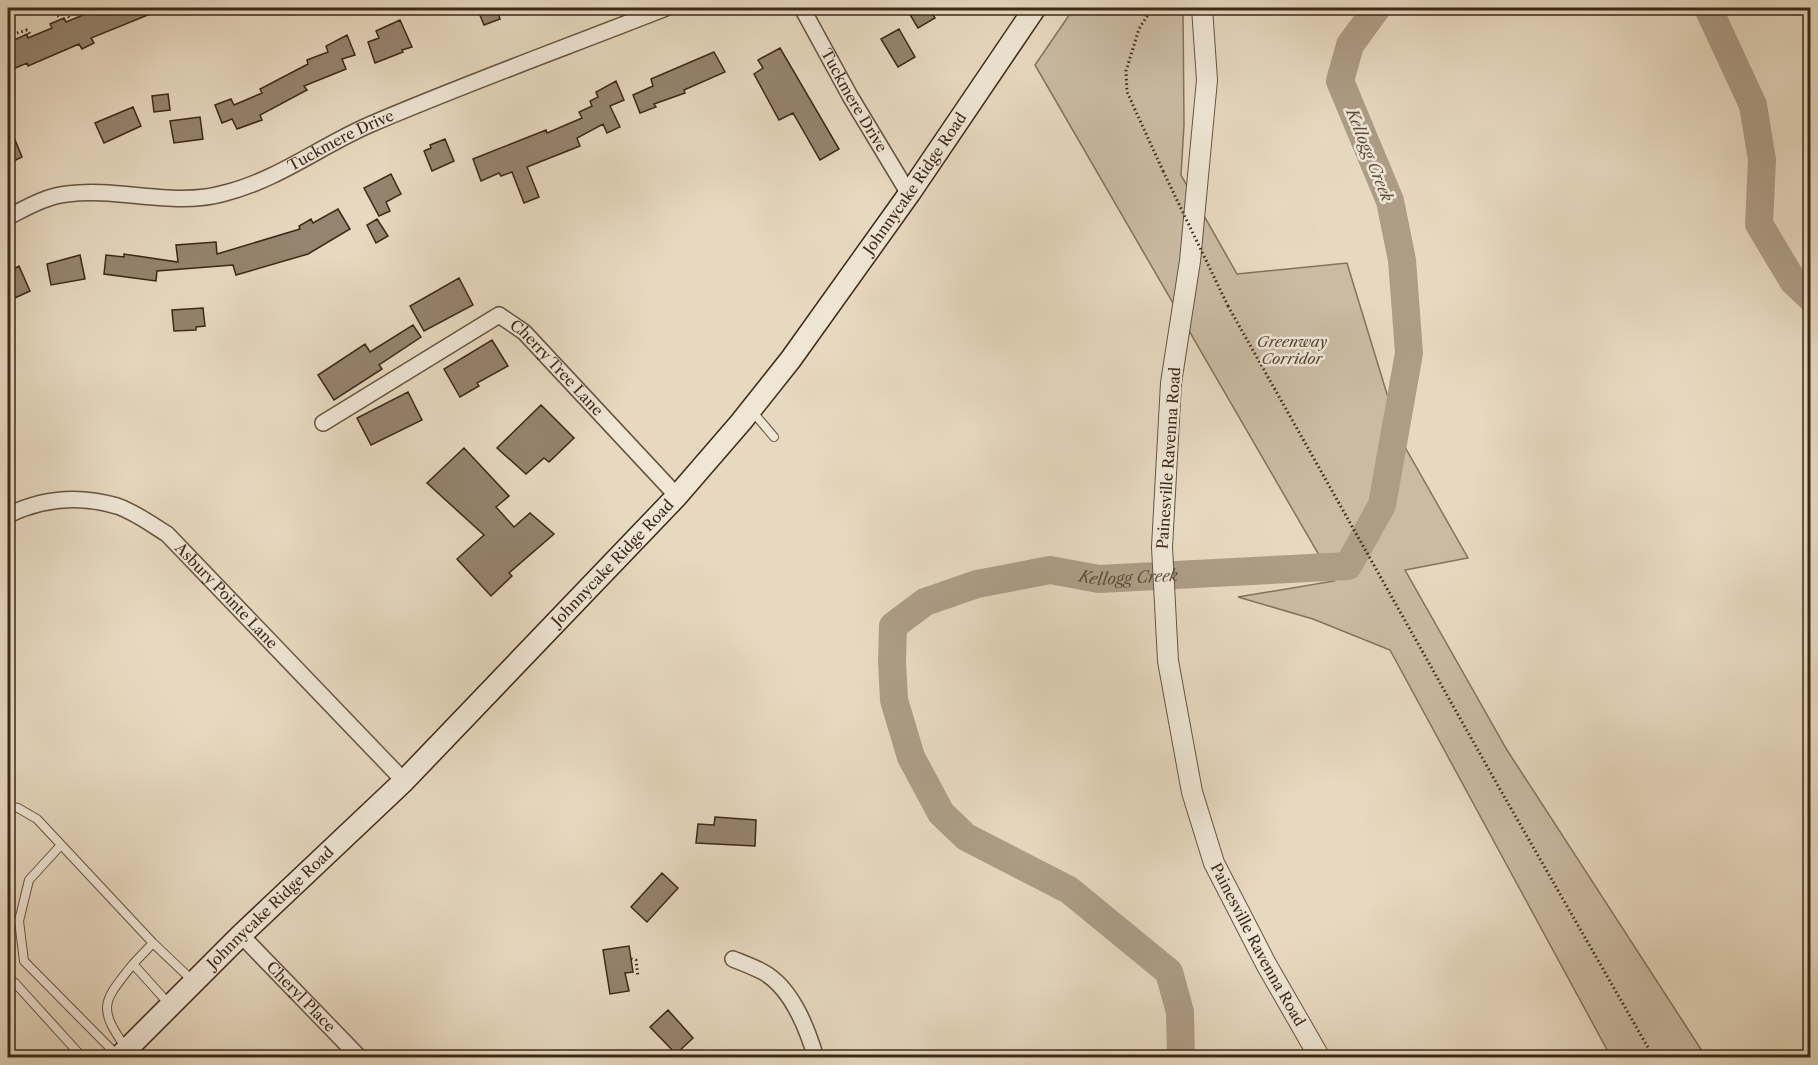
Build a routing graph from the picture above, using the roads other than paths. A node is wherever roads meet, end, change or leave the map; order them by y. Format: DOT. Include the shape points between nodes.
graph roads {
  1 [pos="666,8"];
  2 [pos="802,8"];
  3 [pos="1035,8"];
  4 [pos="1202,8"];
  5 [pos="909,194"];
  6 [pos="8,217"];
  7 [pos="751,410"];
  8 [pos="323,423"];
  9 [pos="774,437"];
  10 [pos="677,496"];
  11 [pos="8,515"];
  12 [pos="404,781"];
  13 [pos="8,806"];
  14 [pos="61,845"];
  15 [pos="241,935"];
  16 [pos="153,943"];
  17 [pos="733,959"];
  18 [pos="133,964"];
  19 [pos="8,978"];
  20 [pos="194,982"];
  21 [pos="170,1005"];
  22 [pos="121,1054"];
  23 [pos="83,1058"];
  24 [pos="360,1058"];
  25 [pos="816,1058"];
  26 [pos="1320,1058"];
  1 -- 6 [label="street, Tuckmere Drive" via="416,105 249,186 197,199 95,192 65,194"];
  2 -- 5 [label="street, Tuckmere Drive"];
  3 -- 5 [label="main road, Johnnycake Ridge Road"];
  4 -- 26 [label="street, Painesville Ravenna Road" via="1207,80 1190,261 1171,384 1162,547 1168,661 1192,792 1214,863"];
  5 -- 7 [label="main road, Johnnycake Ridge Road"];
  7 -- 9 [label="lane"];
  7 -- 10 [label="main road, Johnnycake Ridge Road"];
  8 -- 10 [label="street, Cherry Tree Lane" via="499,315 524,332"];
  10 -- 12 [label="main road, Johnnycake Ridge Road"];
  11 -- 12 [label="street, Asbury Pointe Lane" via="44,501 68,498 119,507 167,534"];
  12 -- 15 [label="main road, Johnnycake Ridge Road"];
  13 -- 14 [label="lane" via="37,819"];
  14 -- 16 [label="lane"];
  14 -- 22 [label="lane" via="29,880 19,921 24,961"];
  15 -- 20 [label="main road, Johnnycake Ridge Road"];
  15 -- 24 [label="street, Cheryl Place"];
  16 -- 18 [label="lane"];
  16 -- 20 [label="lane"];
  17 -- 25 [label="street" via="765,972 782,988 806,1028"];
  18 -- 21 [label="lane"];
  18 -- 22 [label="lane" via="111,992 106,1008"];
  19 -- 23 [label="lane"];
  20 -- 21 [label="main road, Johnnycake Ridge Road"];
  21 -- 22 [label="main road, Johnnycake Ridge Road"];
}
